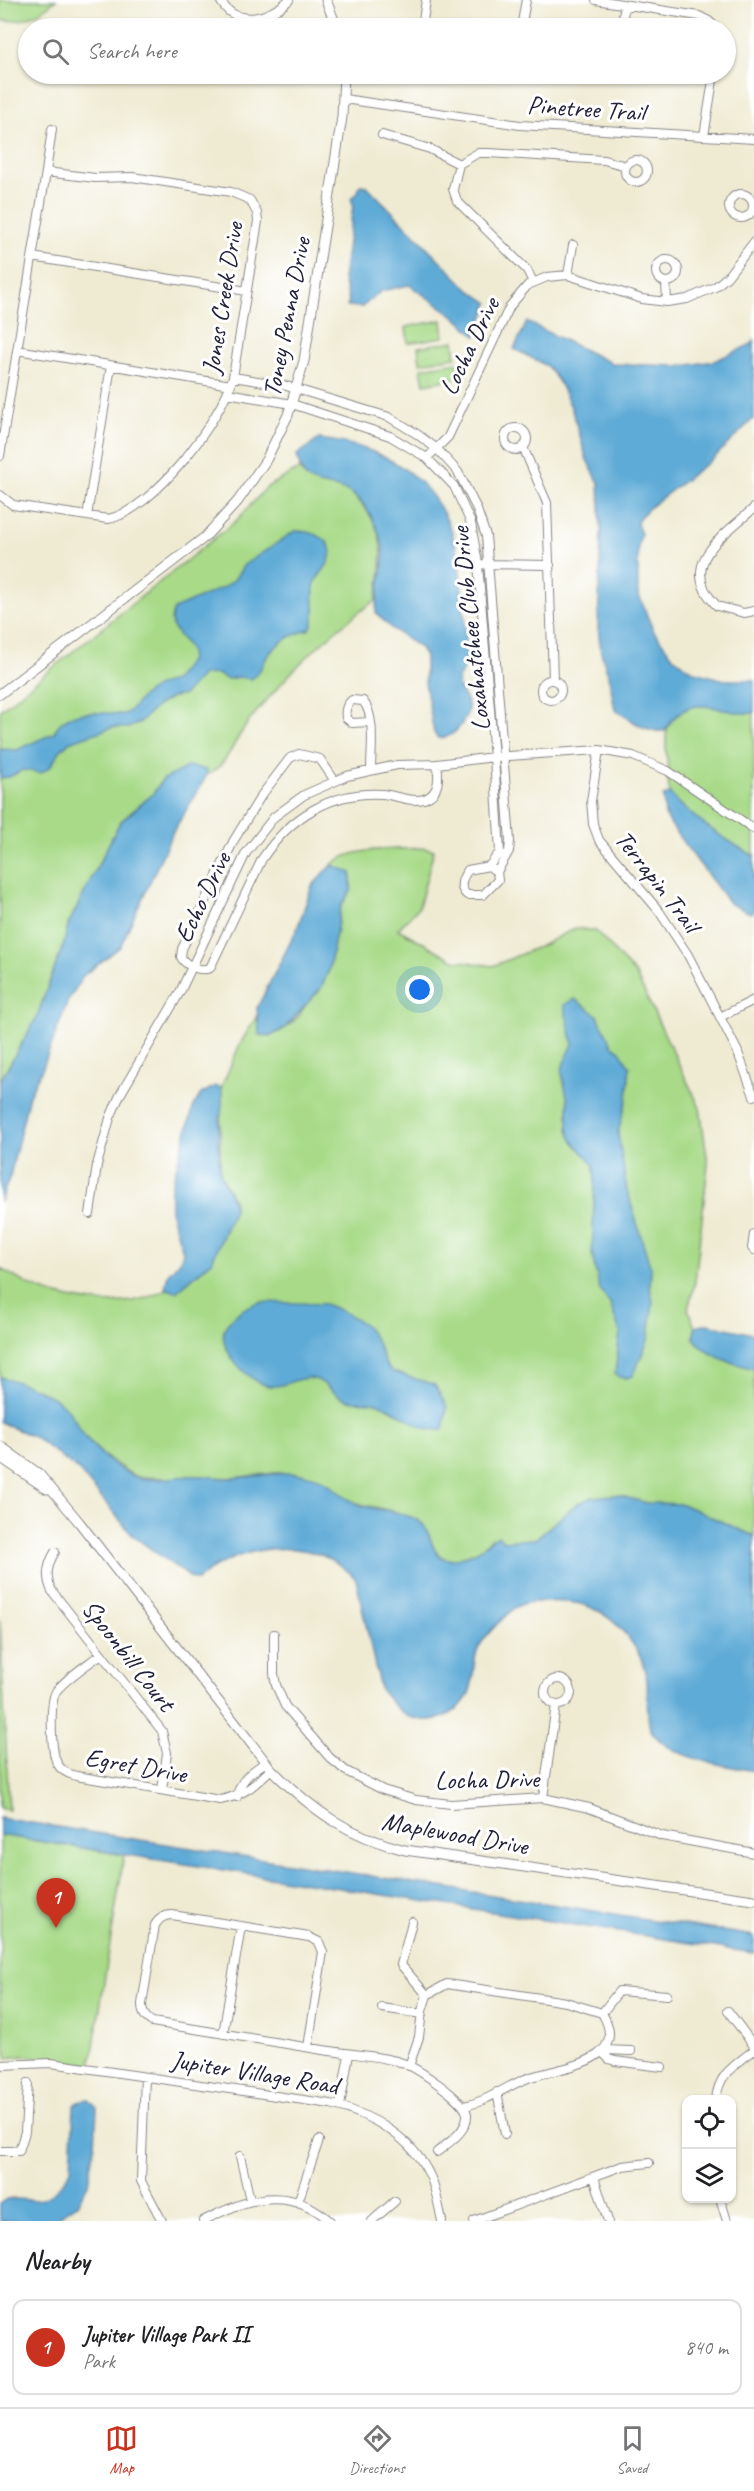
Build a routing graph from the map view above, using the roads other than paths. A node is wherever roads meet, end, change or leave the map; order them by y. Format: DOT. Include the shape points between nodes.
graph roads {
  1 [pos="220,0"];
  2 [pos="289,0"];
  3 [pos="326,0"];
  4 [pos="426,0"];
  5 [pos="526,0"];
  6 [pos="596,0"];
  7 [pos="625,5"];
  8 [pos="272,14"];
  9 [pos="273,18"];
  10 [pos="333,18"];
  11 [pos="423,18"];
  12 [pos="523,18"];
  13 [pos="623,18"];
  14 [pos="703,18"];
  15 [pos="344,84"];
  16 [pos="712,84"];
  17 [pos="344,99"];
  18 [pos="52,129"];
  19 [pos="382,135"];
  20 [pos="704,136"];
  21 [pos="754,139"];
  22 [pos="459,164"];
  23 [pos="626,166"];
  24 [pos="46,172"];
  25 [pos="754,242"];
  26 [pos="573,246"];
  27 [pos="32,257"];
  28 [pos="568,275"];
  29 [pos="533,282"];
  30 [pos="666,282"];
  31 [pos="247,291"];
  32 [pos="667,302"];
  33 [pos="17,350"];
  34 [pos="111,366"];
  35 [pos="232,381"];
  36 [pos="296,390"];
  37 [pos="227,393"];
  38 [pos="292,404"];
  39 [pos="523,447"];
  40 [pos="437,449"];
  41 [pos="0,456"];
  42 [pos="427,458"];
  43 [pos="0,495"];
  44 [pos="754,508"];
  45 [pos="87,516"];
  46 [pos="478,564"];
  47 [pos="489,564"];
  48 [pos="550,565"];
  49 [pos="754,611"];
  50 [pos="553,679"];
  51 [pos="0,693"];
  52 [pos="370,722"];
  53 [pos="599,750"];
  54 [pos="504,756"];
  55 [pos="494,757"];
  56 [pos="437,764"];
  57 [pos="371,770"];
  58 [pos="335,781"];
  59 [pos="754,830"];
  60 [pos="489,866"];
  61 [pos="498,872"];
  62 [pos="192,966"];
  63 [pos="754,1000"];
  64 [pos="720,1017"];
  65 [pos="754,1096"];
  66 [pos="90,1214"];
  67 [pos="754,1234"];
  68 [pos="754,1250"];
  69 [pos="0,1446"];
  70 [pos="0,1457"];
  71 [pos="52,1492"];
  72 [pos="55,1552"];
  73 [pos="274,1634"];
  74 [pos="101,1654"];
  75 [pos="556,1705"];
  76 [pos="268,1765"];
  77 [pos="162,1790"];
  78 [pos="543,1798"];
  79 [pos="754,1852"];
  80 [pos="754,1900"];
  81 [pos="412,1922"];
  82 [pos="241,1926"];
  83 [pos="427,1995"];
  84 [pos="667,1995"];
  85 [pos="382,2008"];
  86 [pos="728,2012"];
  87 [pos="602,2013"];
  88 [pos="422,2014"];
  89 [pos="224,2034"];
  90 [pos="754,2046"];
  91 [pos="308,2047"];
  92 [pos="754,2050"];
  93 [pos="603,2051"];
  94 [pos="631,2051"];
  95 [pos="349,2054"];
  96 [pos="0,2065"];
  97 [pos="409,2066"];
  98 [pos="662,2067"];
  99 [pos="145,2077"];
  100 [pos="28,2083"];
  101 [pos="497,2092"];
  102 [pos="717,2095"];
  103 [pos="340,2106"];
  104 [pos="464,2106"];
  105 [pos="505,2134"];
  106 [pos="319,2140"];
  107 [pos="0,2151"];
  108 [pos="437,2152"];
  109 [pos="240,2156"];
  110 [pos="649,2163"];
  111 [pos="594,2176"];
  112 [pos="250,2200"];
  113 [pos="395,2201"];
  114 [pos="298,2202"];
  115 [pos="721,2203"];
  116 [pos="162,2221"];
  117 [pos="203,2221"];
  118 [pos="330,2221"];
  119 [pos="372,2221"];
  120 [pos="442,2221"];
  121 [pos="474,2221"];
  122 [pos="608,2221"];
  123 [pos="727,2221"];
  1 -- 8 [label="street" via="228,11 244,17"];
  2 -- 8 [label="street"];
  3 -- 10 [label="street"];
  4 -- 11 [label="street"];
  5 -- 12 [label="street"];
  6 -- 7 [label="street"];
  7 -- 13 [label="street"];
  7 -- 14 [label="street"];
  8 -- 9 [label="street"];
  15 -- 17 [label="street, Toney Penna Drive"];
  16 -- 20 [label="street"];
  17 -- 20 [label="street, Pinetree Trail" via="520,125"];
  17 -- 36 [label="street, Toney Penna Drive" via="304,361"];
  18 -- 24 [label="street"];
  19 -- 22 [label="street" via="430,149"];
  20 -- 21 [label="street, Pinetree Trail"];
  22 -- 23 [label="street" via="478,153 489,153 604,160"];
  22 -- 29 [label="street" via="453,189 457,201 527,270"];
  24 -- 27 [label="street"];
  24 -- 31 [label="street, Jones Creek Drive" via="95,178 132,177 243,196 254,206 258,221"];
  25 -- 32 [label="street, Locha Drive" via="736,268 715,287 687,299"];
  26 -- 28 [label="street"];
  27 -- 31 [label="street"];
  27 -- 33 [label="street"];
  28 -- 29 [label="street, Locha Drive"];
  28 -- 32 [label="street, Locha Drive" via="642,299"];
  29 -- 40 [label="street, Locha Drive" via="514,300 448,438"];
  30 -- 32 [label="street"];
  31 -- 35 [label="street, Jones Creek Drive"];
  33 -- 34 [label="street, Loxahatchee Club Drive"];
  33 -- 41 [label="street"];
  34 -- 35 [label="street, Loxahatchee Club Drive"];
  34 -- 45 [label="street"];
  35 -- 36 [label="street, Loxahatchee Club Drive" via="283,385"];
  35 -- 37 [label="street, Jones Creek Drive"];
  36 -- 38 [label="street, Toney Penna Drive"];
  36 -- 40 [label="street, Loxahatchee Club Drive" via="389,417"];
  37 -- 38 [label="street, Loxahatchee Club Drive"];
  37 -- 45 [label="street, Jones Creek Drive" via="191,451 153,493 118,517"];
  38 -- 42 [label="street, Loxahatchee Club Drive" via="390,436"];
  38 -- 51 [label="street, Toney Penna Drive" via="253,481 205,537"];
  39 -- 48 [label="street" via="547,503"];
  40 -- 42 [label="street, Locha Drive"];
  40 -- 47 [label="street, Loxahatchee Club Drive" via="458,472 476,507 486,536"];
  42 -- 46 [label="street, Loxahatchee Club Drive" via="453,486 465,507"];
  43 -- 45 [label="street, Jones Creek Drive" via="13,505"];
  44 -- 49 [label="street" via="712,546 703,559 702,569 703,585 717,606 744,613"];
  46 -- 47 [label="street"];
  46 -- 55 [label="street, Loxahatchee Club Drive"];
  47 -- 48 [label="street"];
  47 -- 54 [label="street, Loxahatchee Club Drive"];
  48 -- 50 [label="street"];
  52 -- 57 [label="street"];
  53 -- 54 [label="street, Echo Drive"];
  53 -- 59 [label="street, Echo Drive" via="633,756 668,771"];
  53 -- 64 [label="street, Terrapin Trail" via="591,813 599,840 659,910"];
  54 -- 55 [label="street, Echo Drive"];
  54 -- 61 [label="street" via="510,842"];
  55 -- 56 [label="street, Echo Drive"];
  55 -- 60 [label="street" via="500,852"];
  56 -- 57 [label="street, Echo Drive"];
  56 -- 62 [label="street" via="438,784 423,799 355,795 327,802 297,819 272,843 262,859 210,968"];
  57 -- 58 [label="street, Echo Drive"];
  58 -- 62 [label="street, Echo Drive" via="288,805 258,836"];
  58 -- 62 [label="street" via="320,759 299,754 290,758 256,804 182,949 181,957"];
  60 -- 61 [label="street"];
  60 -- 61 [label="street" via="468,870 462,878 467,895 483,895 498,880"];
  62 -- 66 [label="street, Echo Drive" via="110,1118 97,1165"];
  63 -- 64 [label="street"];
  64 -- 65 [label="street, Terrapin Trail" via="744,1065"];
  67 -- 68 [label="street"];
  69 -- 71 [label="street, Maplewood Drive" via="39,1474"];
  70 -- 71 [label="street, Maplewood Drive"];
  71 -- 76 [label="street, Maplewood Drive"];
  72 -- 74 [label="street, Spoonbill Court" via="48,1567 49,1585"];
  73 -- 78 [label="street, Locha Drive" via="274,1674 285,1706 323,1751 364,1782 403,1797 451,1804"];
  74 -- 77 [label="street, Spoonbill Court" via="162,1731 167,1753"];
  74 -- 77 [label="street, Egret Drive" via="54,1695 57,1762 64,1772 76,1776"];
  75 -- 78 [label="street"];
  76 -- 77 [label="street, Egret Drive" via="243,1779 237,1797 220,1800"];
  76 -- 80 [label="street, Maplewood Drive" via="308,1804 336,1824 405,1851"];
  78 -- 79 [label="street, Locha Drive" via="589,1808 662,1836"];
  81 -- 83 [label="street" via="401,1965"];
  82 -- 89 [label="street"];
  82 -- 89 [label="street" via="172,1915 162,1917 155,1925 142,2004 144,2014 152,2022"];
  82 -- 91 [label="street" via="319,1942 323,1952"];
  83 -- 87 [label="street" via="447,1984 566,2002"];
  83 -- 88 [label="street"];
  84 -- 87 [label="street" via="620,1991"];
  85 -- 88 [label="street"];
  86 -- 90 [label="street"];
  87 -- 93 [label="street" via="609,2035"];
  88 -- 97 [label="street"];
  89 -- 91 [label="street"];
  91 -- 95 [label="street"];
  92 -- 102 [label="street" via="722,2076"];
  93 -- 94 [label="street"];
  93 -- 98 [label="street" via="615,2061"];
  93 -- 101 [label="street" via="579,2065 527,2078"];
  95 -- 97 [label="street"];
  95 -- 103 [label="street"];
  96 -- 99 [label="street, Jupiter Village Road" via="51,2063"];
  97 -- 104 [label="street" via="439,2084"];
  99 -- 103 [label="street, Jupiter Village Road"];
  99 -- 116 [label="street" via="141,2181"];
  100 -- 107 [label="street" via="25,2132 19,2151"];
  101 -- 104 [label="street"];
  101 -- 105 [label="street"];
  103 -- 120 [label="street, Jupiter Village Road" via="382,2125 418,2156 431,2177"];
  104 -- 108 [label="street" via="465,2124"];
  106 -- 114 [label="street"];
  109 -- 112 [label="street"];
  110 -- 111 [label="street" via="628,2164"];
  111 -- 121 [label="street"];
  111 -- 122 [label="street"];
  112 -- 114 [label="street"];
  112 -- 117 [label="street"];
  113 -- 119 [label="street"];
  114 -- 118 [label="street"];
  115 -- 123 [label="street"];
}
